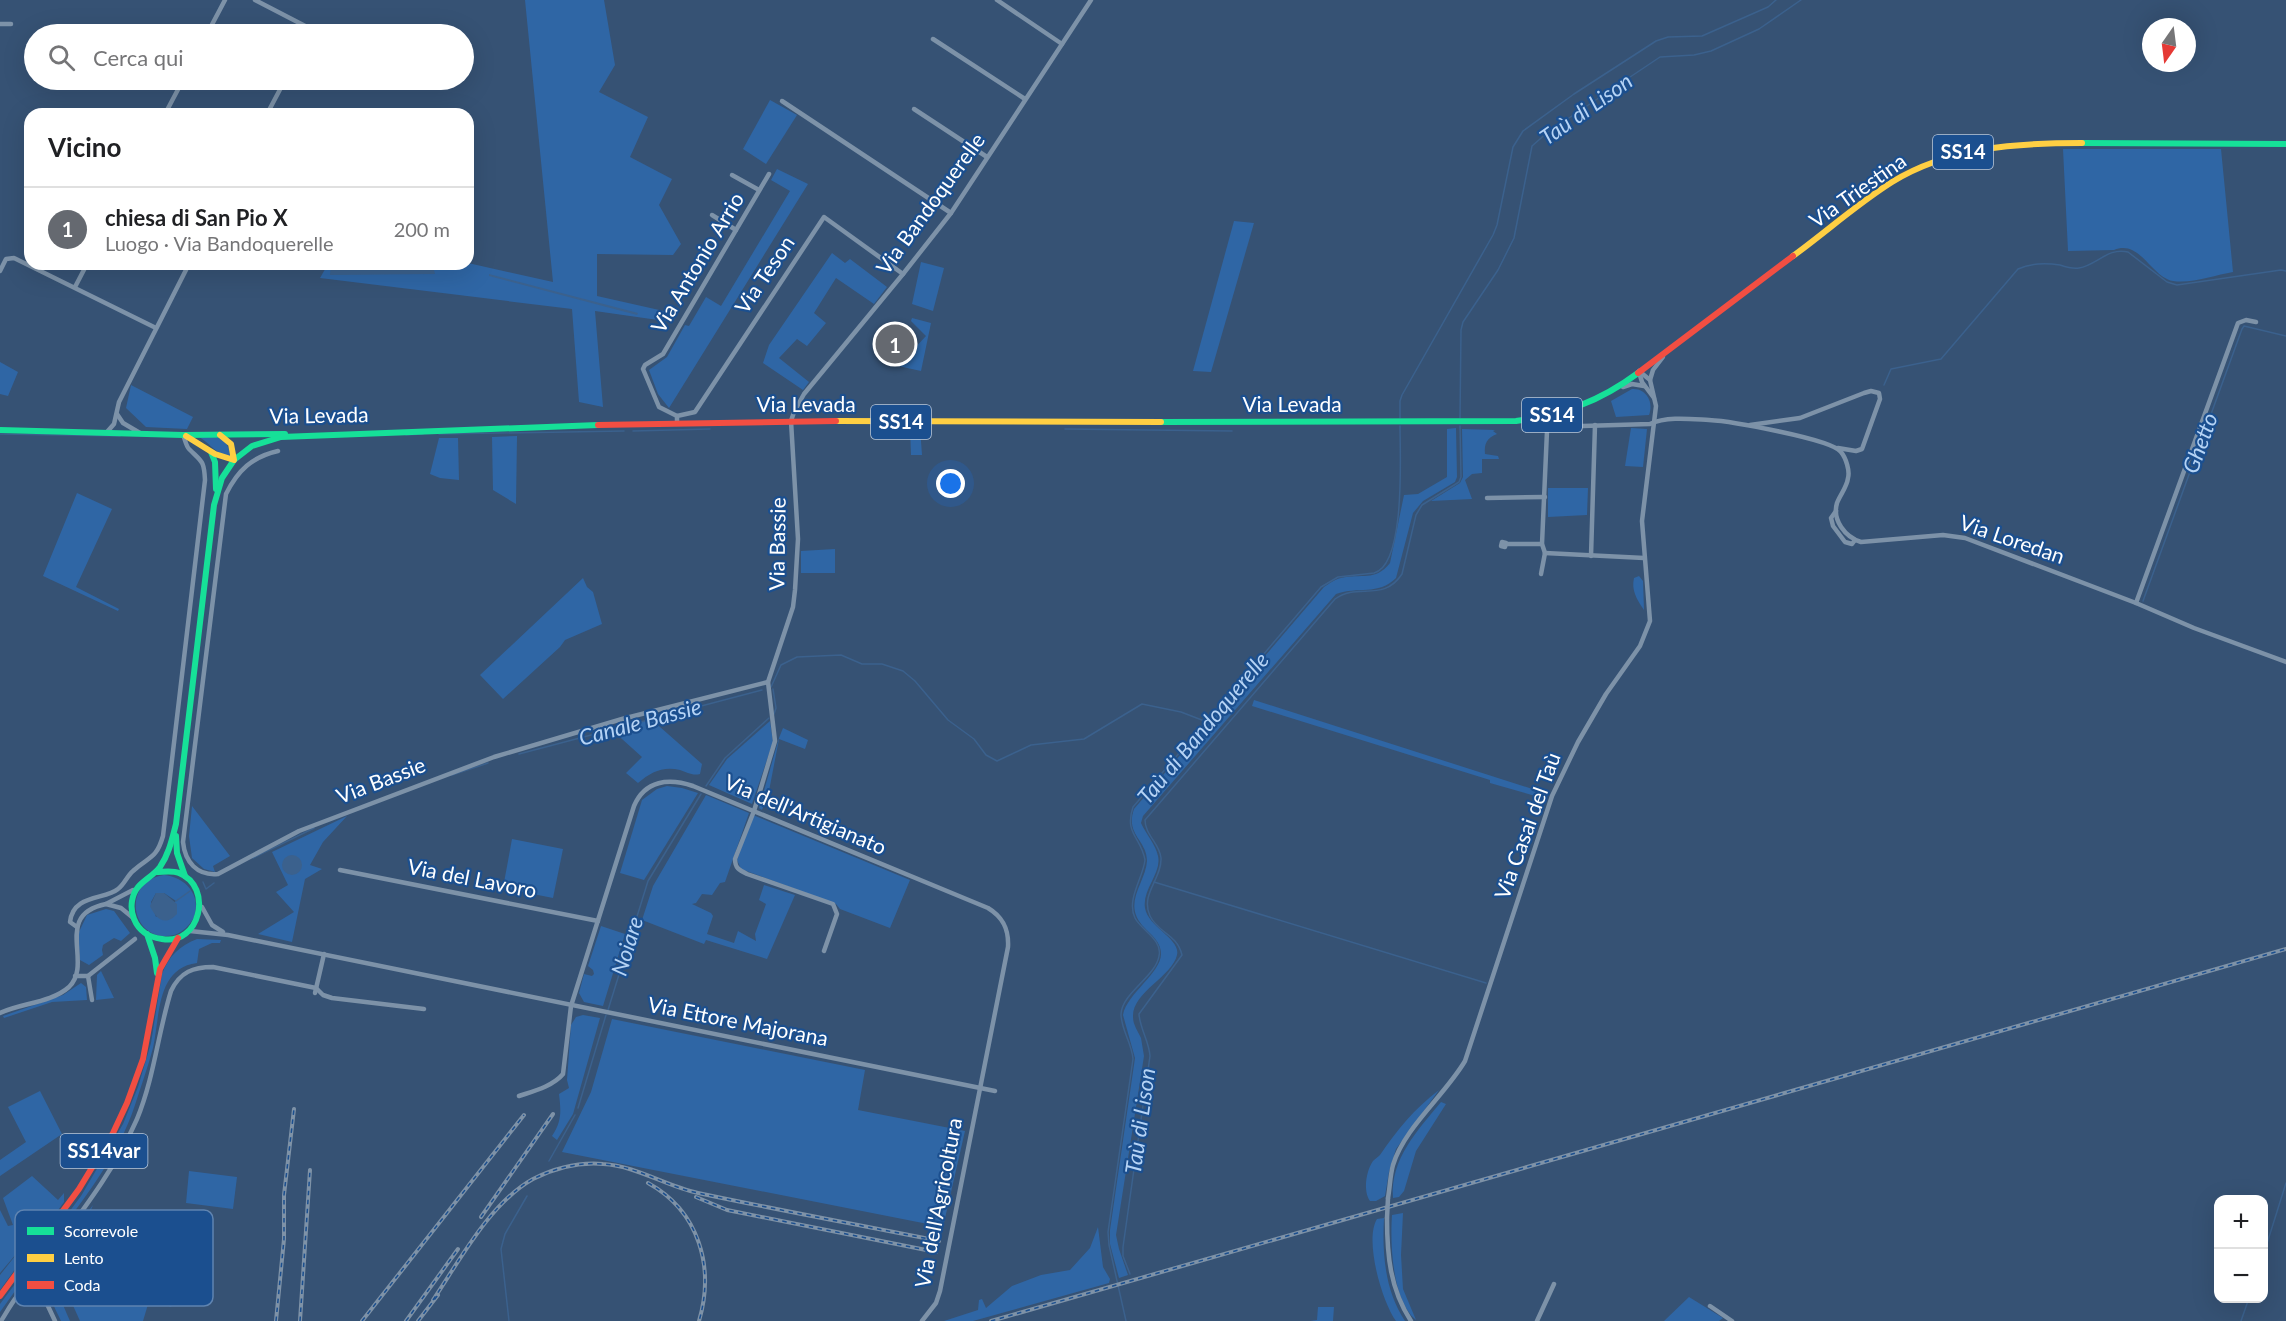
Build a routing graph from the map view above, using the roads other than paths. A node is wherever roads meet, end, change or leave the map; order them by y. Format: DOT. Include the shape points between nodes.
graph roads {
  1 [pos="225,0"];
  2 [pos="255,0"];
  3 [pos="997,0"];
  4 [pos="1091,0"];
  5 [pos="0,24"];
  6 [pos="10,24"];
  7 [pos="212,24"];
  8 [pos="301,24"];
  9 [pos="933,39"];
  10 [pos="1062,44"];
  11 [pos="178,90"];
  12 [pos="280,90"];
  13 [pos="1025,99"];
  14 [pos="782,101"];
  15 [pos="168,108"];
  16 [pos="270,108"];
  17 [pos="914,109"];
  18 [pos="2286,144"];
  19 [pos="987,157"];
  20 [pos="769,174"];
  21 [pos="732,175"];
  22 [pos="759,190"];
  23 [pos="951,213"];
  24 [pos="712,215"];
  25 [pos="736,230"];
  26 [pos="24,263"];
  27 [pos="39,270"];
  28 [pos="84,270"];
  29 [pos="186,270"];
  30 [pos="0,271"];
  31 [pos="903,274"];
  32 [pos="75,287"];
  33 [pos="2256,322"];
  34 [pos="156,328"];
  35 [pos="1670,349"];
  36 [pos="1639,371"];
  37 [pos="1650,380"];
  38 [pos="1644,386"];
  39 [pos="1615,390"];
  40 [pos="1656,400"];
  41 [pos="117,416"];
  42 [pos="677,420"];
  43 [pos="791,422"];
  44 [pos="1501,422"];
  45 [pos="1656,422"];
  46 [pos="123,423"];
  47 [pos="1595,425"];
  48 [pos="1744,425"];
  49 [pos="0,430"];
  50 [pos="107,432"];
  51 [pos="122,433"];
  52 [pos="140,433"];
  53 [pos="219,434"];
  54 [pos="183,435"];
  55 [pos="301,435"];
  56 [pos="1838,448"];
  57 [pos="209,449"];
  58 [pos="278,451"];
  59 [pos="234,460"];
  60 [pos="216,495"];
  61 [pos="1545,497"];
  62 [pos="1487,498"];
  63 [pos="1506,544"];
  64 [pos="1542,544"];
  65 [pos="1545,553"];
  66 [pos="1591,556"];
  67 [pos="1644,558"];
  68 [pos="1541,574"];
  69 [pos="2136,603"];
  70 [pos="2286,662"];
  71 [pos="768,682"];
  72 [pos="753,811"];
  73 [pos="176,824"];
  74 [pos="340,870"];
  75 [pos="156,872"];
  76 [pos="185,876"];
  77 [pos="136,888"];
  78 [pos="106,904"];
  79 [pos="201,905"];
  80 [pos="134,918"];
  81 [pos="598,921"];
  82 [pos="77,927"];
  83 [pos="190,931"];
  84 [pos="147,934"];
  85 [pos="228,935"];
  86 [pos="178,938"];
  87 [pos="135,939"];
  88 [pos="824,951"];
  89 [pos="324,954"];
  90 [pos="75,976"];
  91 [pos="88,976"];
  92 [pos="157,983"];
  93 [pos="316,991"];
  94 [pos="92,1000"];
  95 [pos="571,1006"];
  96 [pos="424,1009"];
  97 [pos="0,1013"];
  98 [pos="979,1087"];
  99 [pos="995,1091"];
  100 [pos="519,1096"];
  101 [pos="63,1210"];
  102 [pos="82,1210"];
  103 [pos="15,1275"];
  104 [pos="1554,1284"];
  105 [pos="0,1296"];
  106 [pos="15,1302"];
  107 [pos="46,1306"];
  108 [pos="1710,1306"];
  109 [pos="1,1321"];
  110 [pos="55,1321"];
  111 [pos="922,1321"];
  112 [pos="1411,1321"];
  113 [pos="1537,1321"];
  114 [pos="1732,1321"];
  1 -- 7 [label="street"];
  2 -- 8 [label="street"];
  3 -- 10 [label="street"];
  4 -- 10 [label="street, Via Bandoquerelle"];
  5 -- 6 [label="street"];
  9 -- 13 [label="street"];
  10 -- 13 [label="street, Via Bandoquerelle"];
  11 -- 15 [label="street"];
  12 -- 16 [label="street"];
  13 -- 19 [label="street, Via Bandoquerelle"];
  14 -- 23 [label="street"];
  17 -- 19 [label="street"];
  18 -- 35 [label="main road, Via Triestina / SS14" via="2029,144 1977,149 1934,160 1891,183"];
  19 -- 23 [label="street, Via Bandoquerelle"];
  20 -- 22 [label="street, Via Antonio Arrio"];
  21 -- 22 [label="street"];
  22 -- 25 [label="street, Via Antonio Arrio"];
  23 -- 31 [label="street, Via Bandoquerelle"];
  24 -- 25 [label="street"];
  25 -- 42 [label="street, Via Antonio Arrio" via="663,354 643,369 659,407"];
  26 -- 30 [label="street" via="11,257"];
  27 -- 32 [label="street"];
  28 -- 32 [label="street"];
  29 -- 34 [label="street"];
  31 -- 42 [label="street, Via Teson" via="824,217 695,411"];
  31 -- 43 [label="street, Via Bandoquerelle" via="804,394"];
  32 -- 34 [label="street"];
  33 -- 69 [label="street" via="2238,323"];
  34 -- 41 [label="street" via="119,402"];
  35 -- 36 [label="main road, Via Triestina / SS14"];
  35 -- 37 [label="street" via="1656,365"];
  36 -- 37 [label="street"];
  36 -- 38 [label="street"];
  36 -- 39 [label="main road, Via Triestina / SS14"];
  37 -- 40 [label="street, Via Casai del Taù"];
  38 -- 39 [label="street" via="1632,384"];
  38 -- 40 [label="street"];
  39 -- 44 [label="main road, Via Triestina / SS14" via="1569,410"];
  40 -- 45 [label="street, Via Casai del Taù"];
  41 -- 46 [label="street"];
  41 -- 50 [label="street"];
  41 -- 51 [label="street"];
  42 -- 43 [label="main road, Via Levada / SS14"];
  42 -- 55 [label="main road, Via Levada / SS14"];
  43 -- 44 [label="main road, Via Levada / SS14"];
  43 -- 71 [label="street, Via Bassie" via="797,572 793,607"];
  45 -- 47 [label="street"];
  45 -- 48 [label="street" via="1685,419"];
  45 -- 67 [label="street, Via Casai del Taù" via="1642,521"];
  46 -- 51 [label="street"];
  46 -- 52 [label="street"];
  47 -- 61 [label="street" via="1551,425 1547,431"];
  47 -- 66 [label="street"];
  48 -- 56 [label="street"];
  48 -- 56 [label="street" via="1800,418 1864,393 1879,393 1862,449"];
  49 -- 50 [label="main road, Via Levada"];
  50 -- 51 [label="main road, Via Levada"];
  51 -- 52 [label="main road, Via Levada"];
  52 -- 54 [label="main road, Via Levada"];
  53 -- 54 [label="main road, Via Levada"];
  53 -- 55 [label="main road, Via Levada"];
  53 -- 59 [label="main road" via="231,444"];
  54 -- 57 [label="main road, Via Levada"];
  54 -- 82 [label="street" via="188,448 200,456 205,480 163,836 157,853 133,870 117,890 80,905 70,919"];
  55 -- 59 [label="main road, SS14" via="260,442"];
  56 -- 69 [label="street, Via Loredan" via="1844,454 1849,477 1836,511 1844,532 1855,540 1954,535"];
  57 -- 59 [label="main road, Via Levada"];
  57 -- 60 [label="main road"];
  58 -- 71 [label="street, Via Bassie" via="242,468 226,494 183,842 190,864 206,874 218,874 298,831 494,757"];
  59 -- 60 [label="main road"];
  60 -- 73 [label="main road"];
  61 -- 62 [label="street"];
  61 -- 64 [label="street"];
  63 -- 64 [label="street"];
  64 -- 65 [label="street"];
  65 -- 66 [label="street"];
  65 -- 68 [label="street"];
  66 -- 67 [label="street"];
  67 -- 112 [label="street, Via Casai del Taù, bridge" via="1650,621 1645,637 1606,694 1565,768 1538,835 1465,1061 1403,1143 1394,1165 1388,1198 1387,1250 1393,1283"];
  69 -- 70 [label="street, Via Loredan"];
  71 -- 72 [label="street" via="775,741"];
  72 -- 81 [label="street, Via dell'Artigianato" via="682,782 667,780 653,784 634,806"];
  72 -- 88 [label="street" via="735,865 747,874 833,904 837,914"];
  72 -- 98 [label="street, Via dell'Artigianato" via="988,908 1002,919 1008,947"];
  73 -- 75 [label="main road"];
  73 -- 76 [label="main road" via="177,853"];
  74 -- 81 [label="street, Via del Lavoro"];
  75 -- 76 [label="main road" via="171,871"];
  75 -- 77 [label="main road"];
  76 -- 79 [label="main road" via="196,888"];
  77 -- 78 [label="street"];
  77 -- 80 [label="main road" via="131,903"];
  78 -- 80 [label="street" via="121,908"];
  78 -- 82 [label="street" via="91,909"];
  79 -- 83 [label="main road" via="198,920"];
  79 -- 85 [label="street" via="212,925"];
  80 -- 84 [label="main road, SS14var"];
  81 -- 95 [label="street, Via dell'Artigianato"];
  82 -- 90 [label="street"];
  83 -- 85 [label="street, Via Ettore Majorana"];
  83 -- 86 [label="main road, SS14var"];
  84 -- 86 [label="main road" via="162,940"];
  84 -- 92 [label="main road, SS14var" via="155,958"];
  85 -- 89 [label="street, Via Ettore Majorana"];
  86 -- 92 [label="main road, SS14var" via="164,960"];
  87 -- 91 [label="street"];
  89 -- 93 [label="street"];
  89 -- 95 [label="street, Via Ettore Majorana"];
  90 -- 91 [label="street"];
  90 -- 97 [label="street" via="61,992"];
  91 -- 94 [label="street"];
  92 -- 101 [label="main road, SS14var" via="139,1071 124,1112 111,1140"];
  93 -- 96 [label="street" via="332,998"];
  93 -- 102 [label="street" via="213,967 199,967 176,979 137,1118 103,1182"];
  95 -- 98 [label="street, Via Ettore Majorana"];
  95 -- 100 [label="street, Via dell'Artigianato" via="563,1074 540,1089"];
  98 -- 99 [label="street, Via Ettore Majorana"];
  98 -- 111 [label="street, Via dell'Agricoltura" via="940,1291 936,1304"];
  103 -- 105 [label="main road, SS14var"];
  104 -- 113 [label="street"];
  106 -- 109 [label="street"];
  107 -- 110 [label="street"];
  108 -- 114 [label="street"];
}
